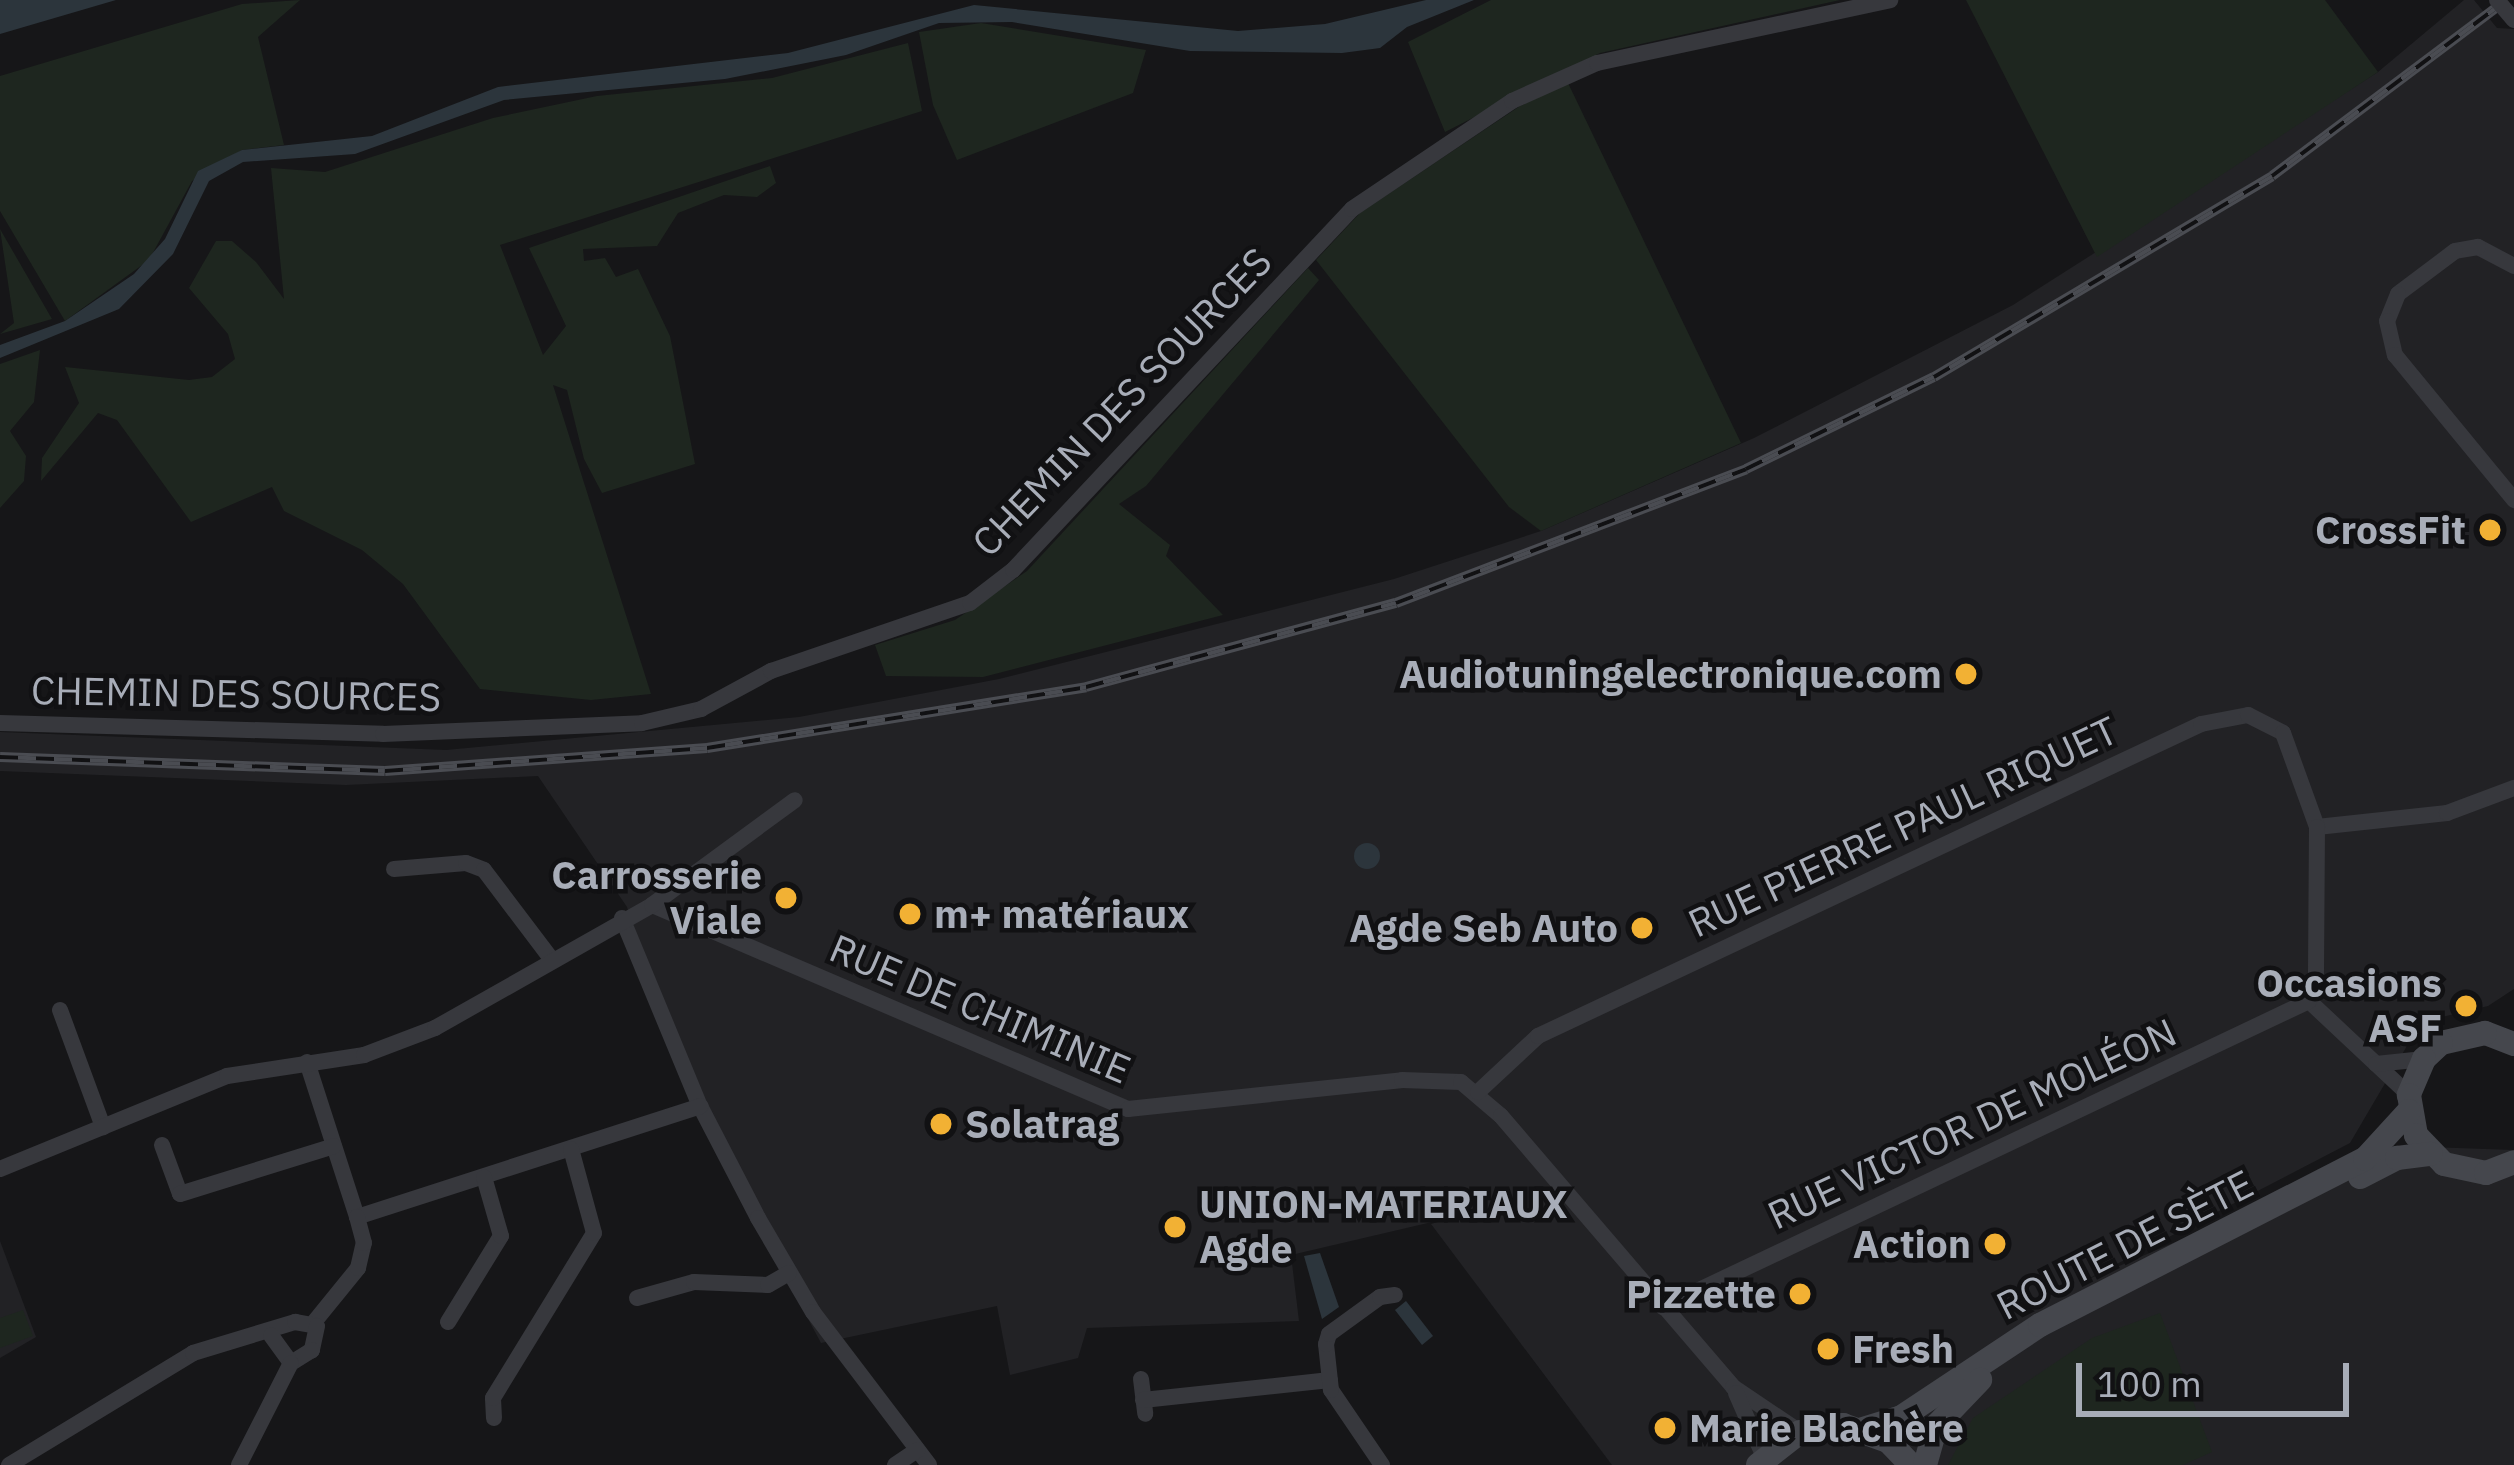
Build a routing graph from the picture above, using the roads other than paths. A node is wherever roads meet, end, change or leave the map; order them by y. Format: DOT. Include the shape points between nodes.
graph roads {
  1 [pos="1889,0"];
  2 [pos="2497,0"];
  3 [pos="2514,20"];
  4 [pos="2514,266"];
  5 [pos="2514,500"];
  6 [pos="0,723"];
  7 [pos="2514,788"];
  8 [pos="796,800"];
  9 [pos="2317,827"];
  10 [pos="394,868"];
  11 [pos="652,905"];
  12 [pos="622,918"];
  13 [pos="552,960"];
  14 [pos="2309,1001"];
  15 [pos="60,1010"];
  16 [pos="2512,1040"];
  17 [pos="2424,1059"];
  18 [pos="307,1062"];
  19 [pos="2376,1064"];
  20 [pos="1478,1092"];
  21 [pos="2409,1103"];
  22 [pos="700,1106"];
  23 [pos="103,1127"];
  24 [pos="163,1145"];
  25 [pos="334,1146"];
  26 [pos="571,1149"];
  27 [pos="2431,1154"];
  28 [pos="2514,1162"];
  29 [pos="0,1169"];
  30 [pos="2486,1173"];
  31 [pos="484,1177"];
  32 [pos="2514,1180"];
  33 [pos="357,1217"];
  34 [pos="789,1273"];
  35 [pos="1395,1295"];
  36 [pos="637,1298"];
  37 [pos="1663,1307"];
  38 [pos="314,1321"];
  39 [pos="448,1322"];
  40 [pos="272,1335"];
  41 [pos="291,1363"];
  42 [pos="1141,1378"];
  43 [pos="1330,1380"];
  44 [pos="1732,1387"];
  45 [pos="494,1418"];
  46 [pos="1863,1429"];
  47 [pos="1800,1432"];
  48 [pos="923,1458"];
  49 [pos="1761,1461"];
  50 [pos="9,1465"];
  51 [pos="239,1465"];
  52 [pos="896,1465"];
  53 [pos="1382,1465"];
  54 [pos="1911,1465"];
  55 [pos="1925,1465"];
  1 -- 6 [label="street, CHEMIN DES SOURCES" via="1597,63 1512,101 1352,209 1013,570 970,603 771,670 701,709 642,722 383,734"];
  2 -- 3 [label="street, bridge"];
  4 -- 5 [label="street" via="2478,247 2455,251 2398,294 2387,321 2395,356"];
  7 -- 9 [label="street" via="2447,813"];
  8 -- 11 [label="street"];
  9 -- 14 [label="street" via="2316,983"];
  9 -- 20 [label="street, RUE PIERRE PAUL RIQUET" via="2283,733 2248,715 2227,716 1538,1036"];
  10 -- 13 [label="street" via="466,863 484,870"];
  11 -- 12 [label="street"];
  11 -- 20 [label="street, RUE DE CHIMINIE" via="1128,1109 1402,1080 1446,1078"];
  12 -- 13 [label="street"];
  12 -- 22 [label="street"];
  13 -- 18 [label="street" via="401,1042"];
  14 -- 19 [label="street"];
  14 -- 37 [label="street, RUE VICTOR DE MOLÉON"];
  15 -- 23 [label="street"];
  16 -- 17 [label="main road" via="2462,1035"];
  17 -- 19 [label="street"];
  17 -- 21 [label="main road, ROUTE DE SÈTE"];
  18 -- 23 [label="street" via="227,1076"];
  18 -- 25 [label="street"];
  19 -- 21 [label="street"];
  20 -- 37 [label="street"];
  21 -- 27 [label="main road"];
  21 -- 46 [label="main road, ROUTE DE SÈTE" via="2365,1159 2040,1325 1900,1418"];
  22 -- 26 [label="street"];
  22 -- 34 [label="street"];
  23 -- 29 [label="street"];
  24 -- 25 [label="street" via="180,1195"];
  25 -- 33 [label="street"];
  26 -- 31 [label="street"];
  26 -- 45 [label="street" via="594,1233 493,1398"];
  27 -- 30 [label="main road"];
  27 -- 55 [label="main road, ROUTE DE SÈTE" via="2396,1158 2047,1336 1947,1409"];
  28 -- 30 [label="main road"];
  30 -- 32 [label="main road"];
  31 -- 33 [label="street"];
  31 -- 39 [label="street" via="501,1236"];
  33 -- 38 [label="street" via="358,1268"];
  34 -- 36 [label="street" via="768,1285 694,1282"];
  34 -- 48 [label="street"];
  35 -- 43 [label="street" via="1329,1334"];
  37 -- 44 [label="street"];
  38 -- 40 [label="street"];
  38 -- 41 [label="street" via="312,1350"];
  40 -- 41 [label="street"];
  40 -- 50 [label="street" via="193,1353"];
  41 -- 51 [label="street"];
  42 -- 43 [label="street" via="1144,1407"];
  43 -- 53 [label="street"];
  44 -- 47 [label="street"];
  44 -- 49 [label="street"];
  46 -- 47 [label="main road, ROUTE DE SÈTE"];
  46 -- 54 [label="main road"];
  47 -- 49 [label="main road"];
  48 -- 52 [label="street"];
}
